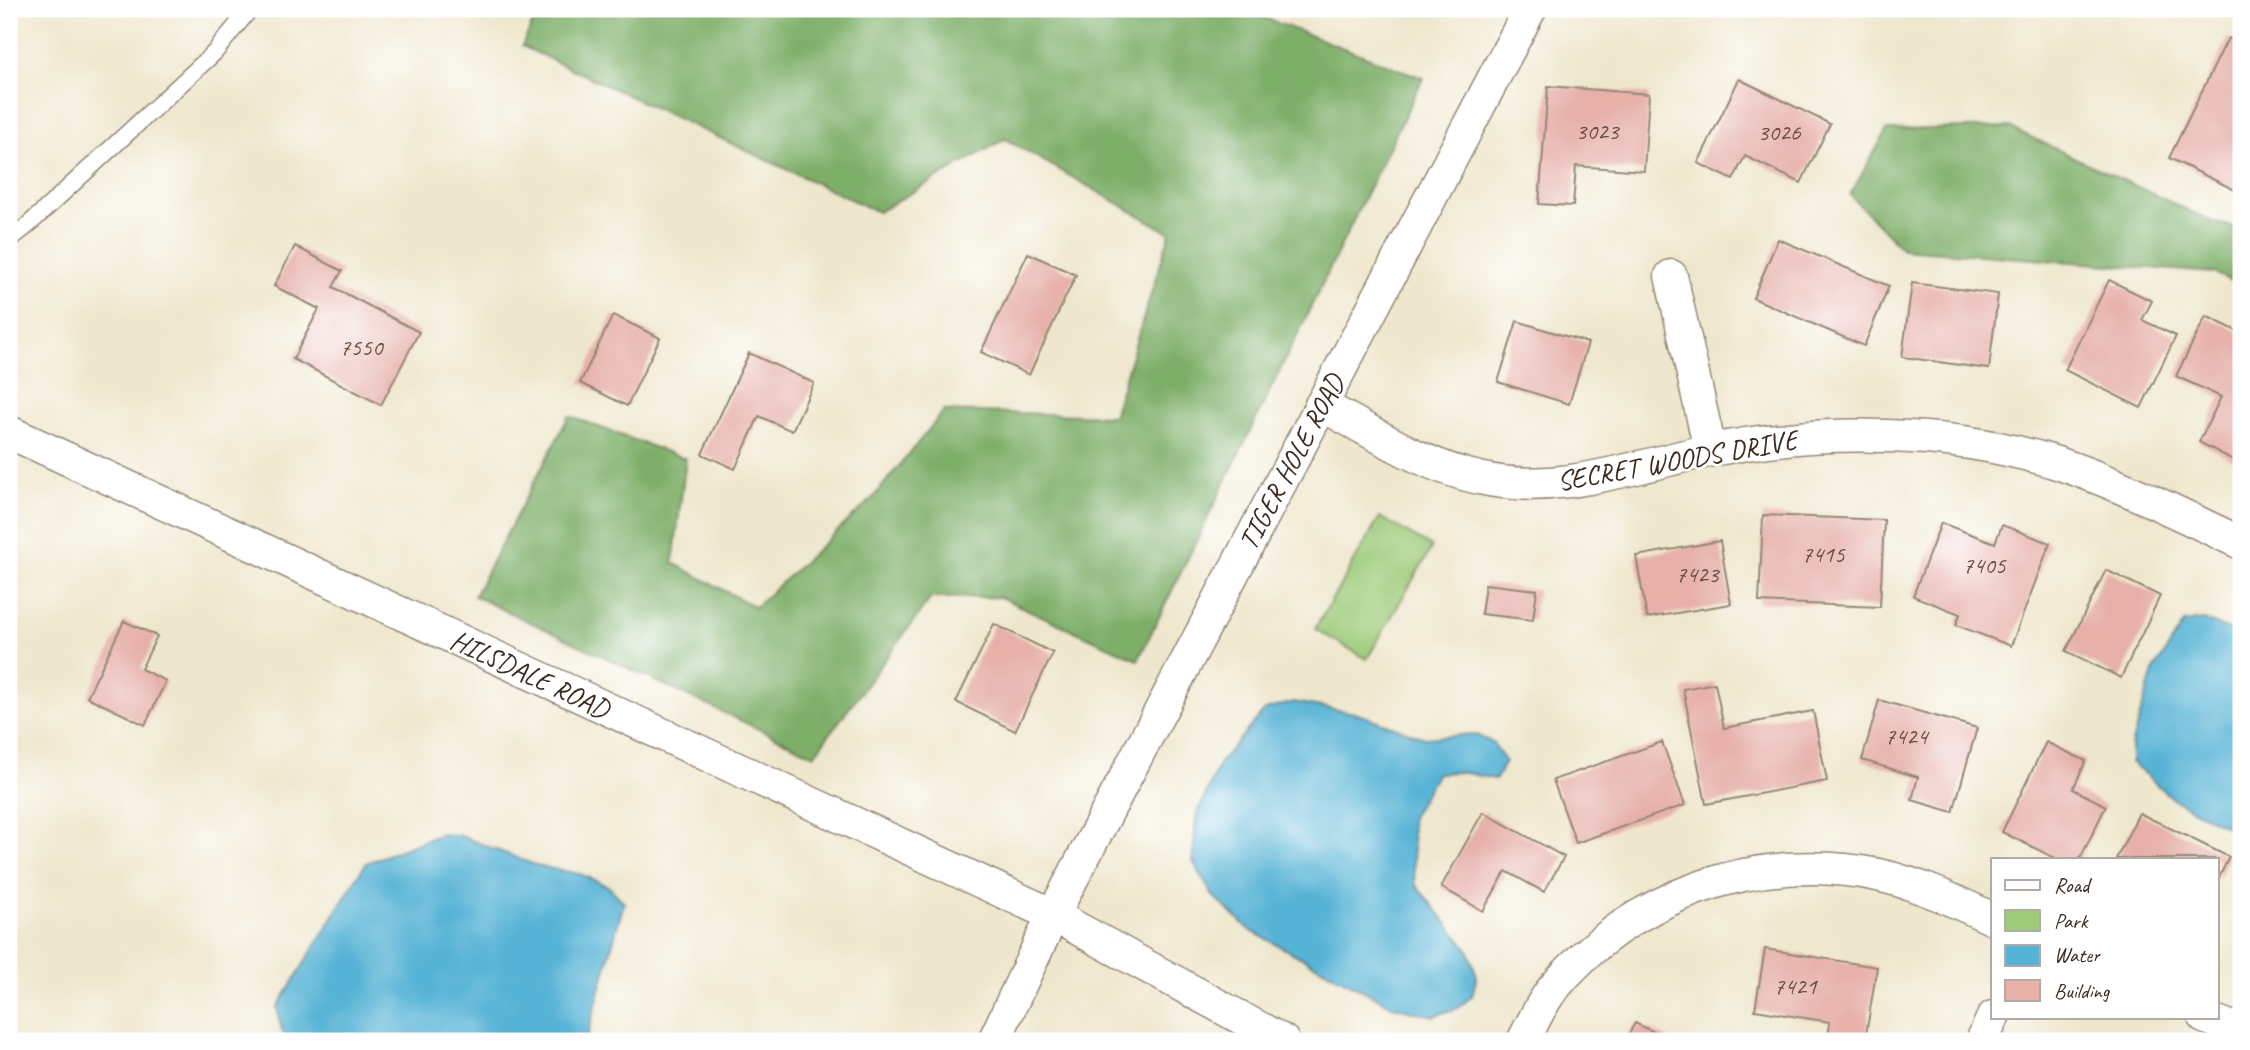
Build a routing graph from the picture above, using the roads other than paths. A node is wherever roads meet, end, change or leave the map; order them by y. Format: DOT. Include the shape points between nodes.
graph roads {
  1 [pos="250,9"];
  2 [pos="1530,9"];
  3 [pos="9,240"];
  4 [pos="1671,276"];
  5 [pos="1321,405"];
  6 [pos="9,432"];
  7 [pos="1710,450"];
  8 [pos="2241,543"];
  9 [pos="1053,915"];
  10 [pos="1991,918"];
  11 [pos="1993,1018"];
  12 [pos="2207,1018"];
  13 [pos="2241,1031"];
  14 [pos="994,1041"];
  15 [pos="1283,1041"];
  16 [pos="1522,1041"];
  17 [pos="1982,1041"];
  1 -- 3 [label="lane" via="214,53"];
  2 -- 5 [label="street, TIGER HOLE ROAD"];
  4 -- 7 [label="street"];
  5 -- 7 [label="street, SECRET WOODS DRIVE" via="1438,467 1480,479 1526,484 1575,482"];
  5 -- 9 [label="street, TIGER HOLE ROAD"];
  6 -- 9 [label="street, HILSDALE ROAD"];
  7 -- 8 [label="street, SECRET WOODS DRIVE" via="1816,436 1970,442 2057,463"];
  9 -- 14 [label="street, TIGER HOLE ROAD"];
  9 -- 15 [label="street, HILSDALE ROAD"];
  10 -- 16 [label="street" via="1934,892 1878,875 1828,868 1773,869 1720,879 1666,901 1602,943 1551,992"];
  11 -- 17 [label="street"];
  12 -- 13 [label="street"];
}
